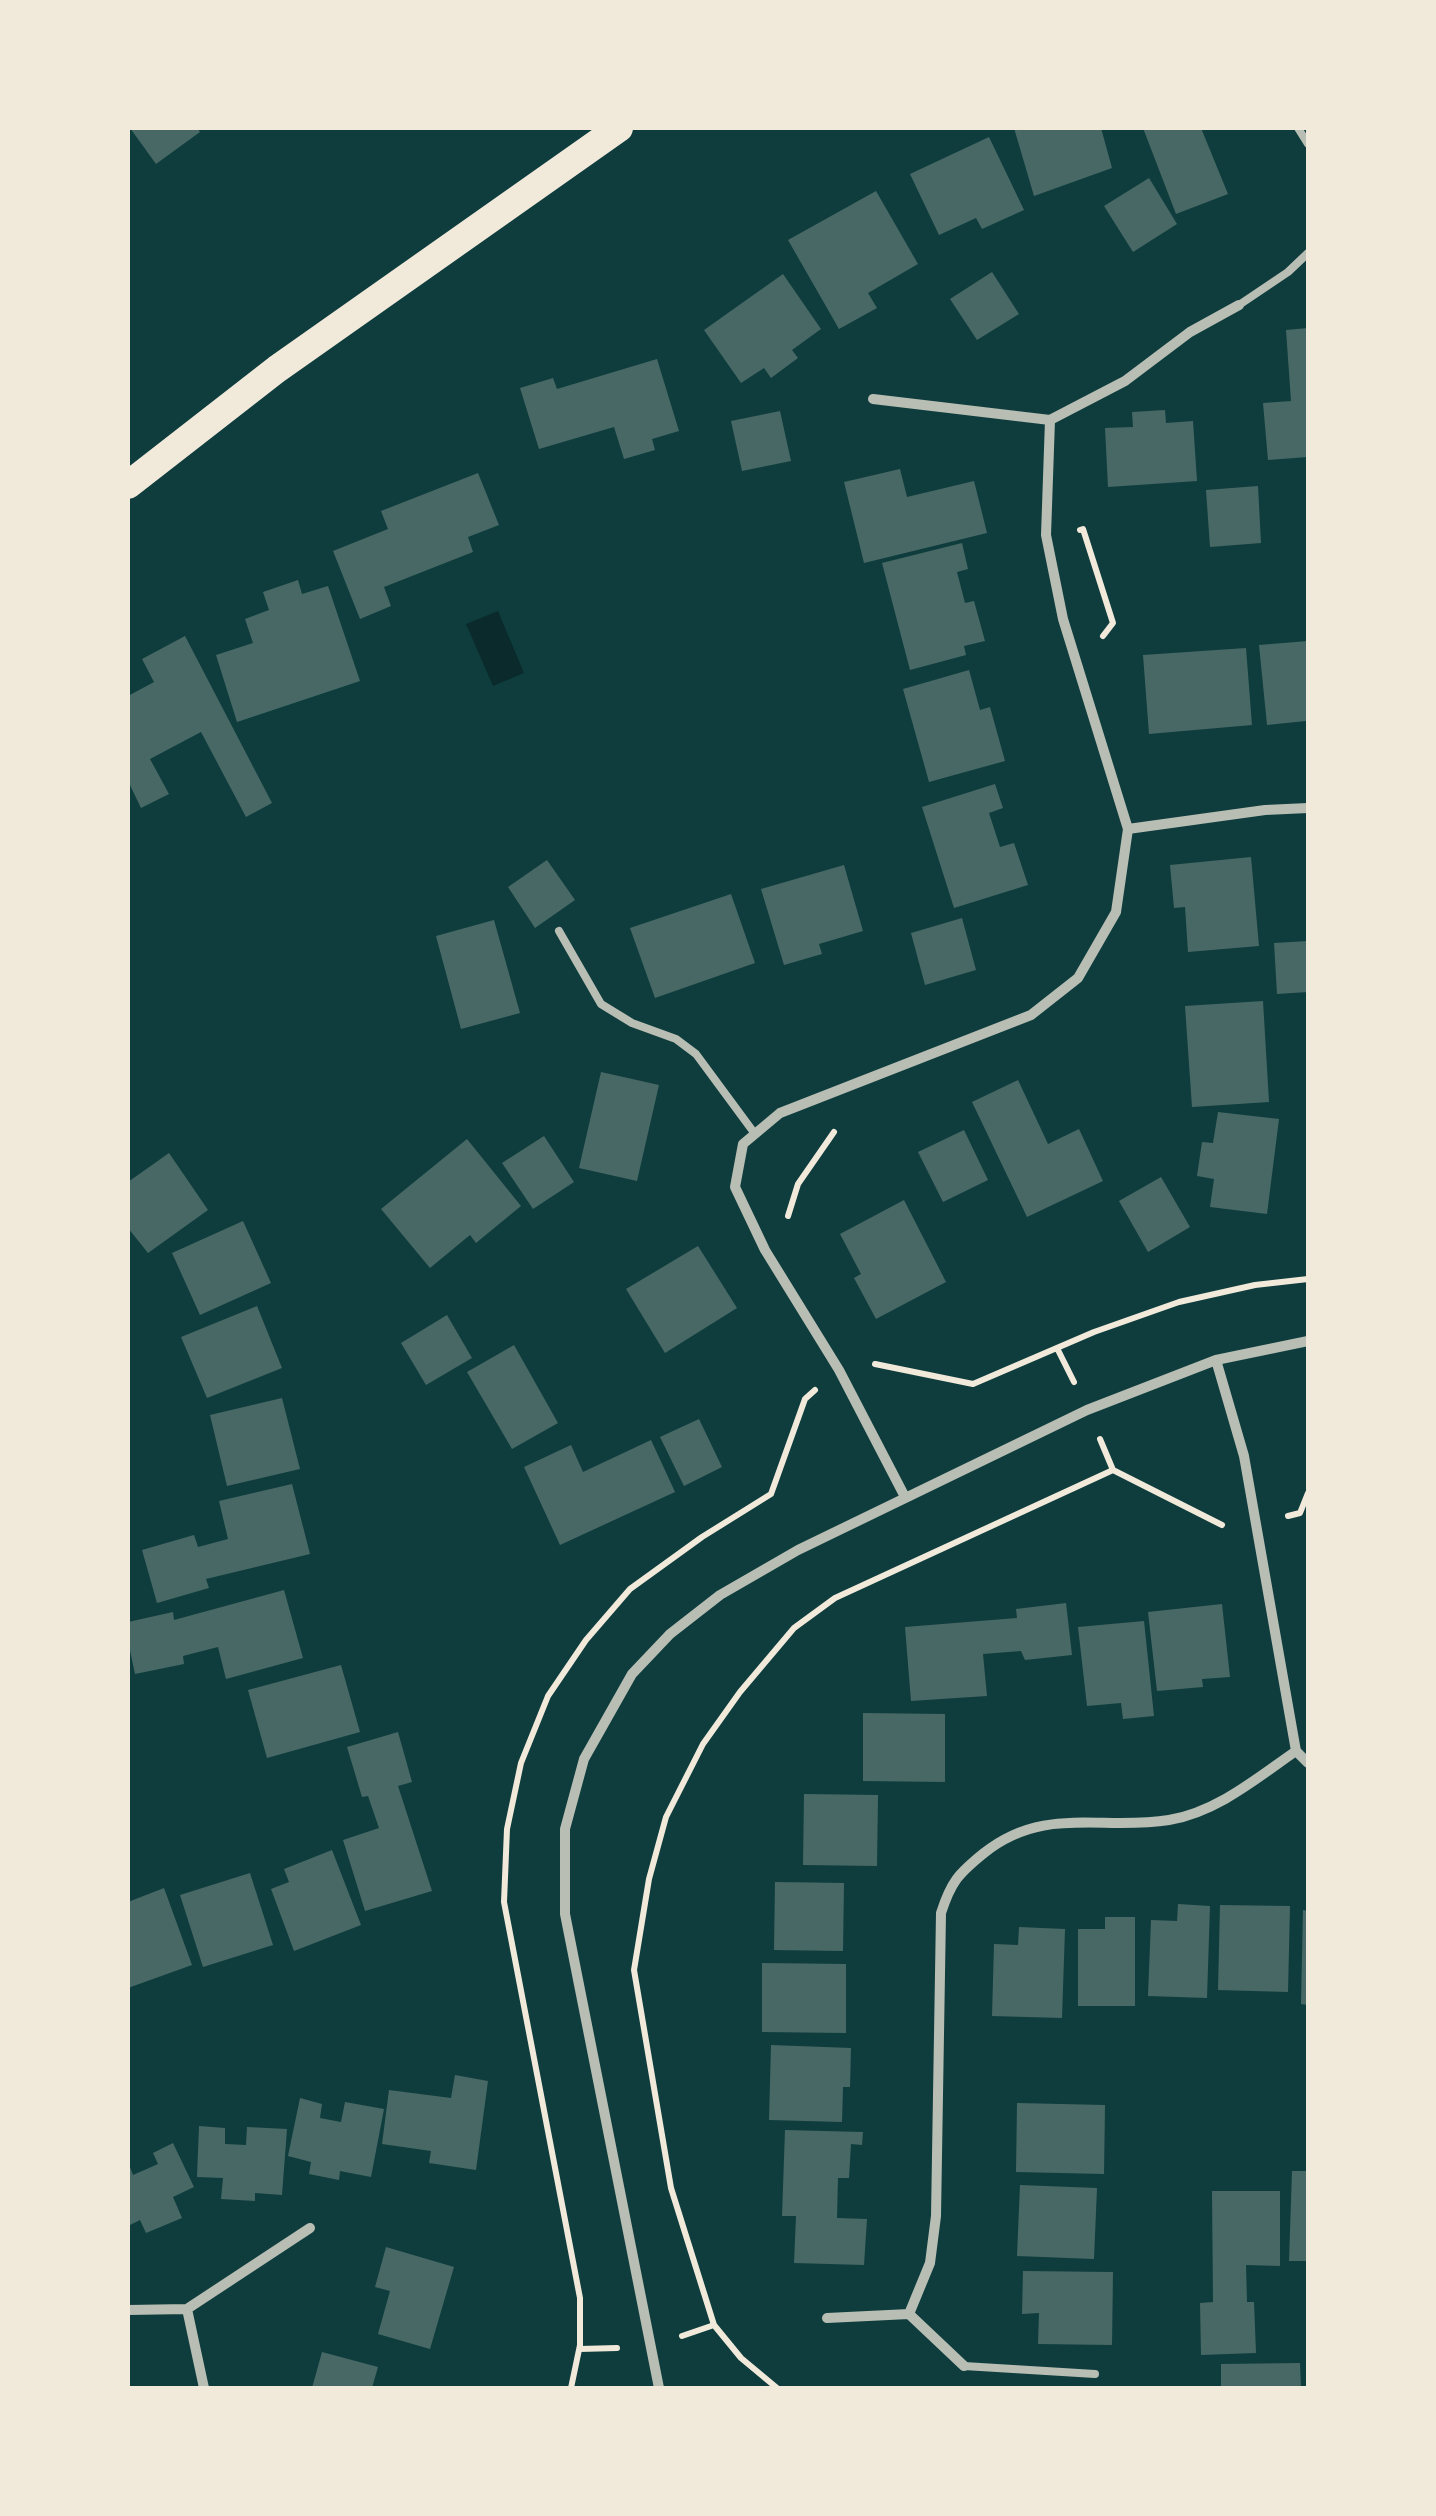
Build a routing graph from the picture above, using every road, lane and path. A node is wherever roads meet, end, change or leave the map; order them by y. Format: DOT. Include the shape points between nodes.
graph roads {
  1 [pos="619,128"];
  2 [pos="1298,128"];
  3 [pos="1308,144"];
  4 [pos="1308,253"];
  5 [pos="1239,305"];
  6 [pos="873,399"];
  7 [pos="1050,420"];
  8 [pos="128,486"];
  9 [pos="1308,808"];
  10 [pos="1128,829"];
  11 [pos="558,931"];
  12 [pos="832,1092"];
  13 [pos="755,1134"];
  14 [pos="765,1250"];
  15 [pos="1308,1279"];
  16 [pos="1308,1341"];
  17 [pos="1216,1360"];
  18 [pos="839,1370"];
  19 [pos="905,1497"];
  20 [pos="1256,1523"];
  21 [pos="1296,1751"];
  22 [pos="1308,1763"];
  23 [pos="310,2228"];
  24 [pos="186,2309"];
  25 [pos="128,2310"];
  26 [pos="910,2314"];
  27 [pos="828,2318"];
  28 [pos="964,2366"];
  29 [pos="1095,2374"];
  30 [pos="204,2388"];
  31 [pos="571,2388"];
  32 [pos="659,2388"];
  33 [pos="777,2388"];
  1 -- 8 [label="highway" via="278,370"];
  2 -- 3 [label="lane"];
  4 -- 5 [label="lane"];
  5 -- 7 [label="street" via="1125,381"];
  6 -- 7 [label="street"];
  7 -- 10 [label="street" via="1046,535 1063,619"];
  9 -- 10 [label="street"];
  10 -- 12 [label="street" via="1116,912 1078,978 1031,1015"];
  11 -- 13 [label="lane" via="601,1004 696,1054"];
  12 -- 13 [label="street" via="780,1113"];
  12 -- 14 [label="path" via="846,1122 828,1136 798,1184 784,1227"];
  13 -- 14 [label="street" via="744,1144 735,1187"];
  14 -- 18 [label="street"];
  15 -- 18 [label="path" via="1179,1302 973,1384 874,1364"];
  16 -- 17 [label="street"];
  17 -- 19 [label="street" via="1087,1410"];
  17 -- 20 [label="street"];
  18 -- 19 [label="street"];
  18 -- 31 [label="path" via="805,1399 771,1494 630,1589 586,1640 548,1696 521,1764 507,1829 504,1902 580,2298"];
  19 -- 32 [label="street" via="720,1595 670,1634 632,1674 584,1759 564,1829 564,1914"];
  20 -- 21 [label="street"];
  20 -- 33 [label="path" via="1228,1528 1113,1470 836,1598 794,1628 703,1744 666,1818 634,1970 671,2188 714,2324"];
  21 -- 22 [label="street"];
  21 -- 26 [label="street" via="1218,1804 1169,1820 1026,1827 950,1884 941,1914 936,2216 930,2263"];
  23 -- 24 [label="street"];
  24 -- 25 [label="street"];
  24 -- 30 [label="street"];
  26 -- 27 [label="street"];
  26 -- 28 [label="street"];
  28 -- 29 [label="lane"];
}
